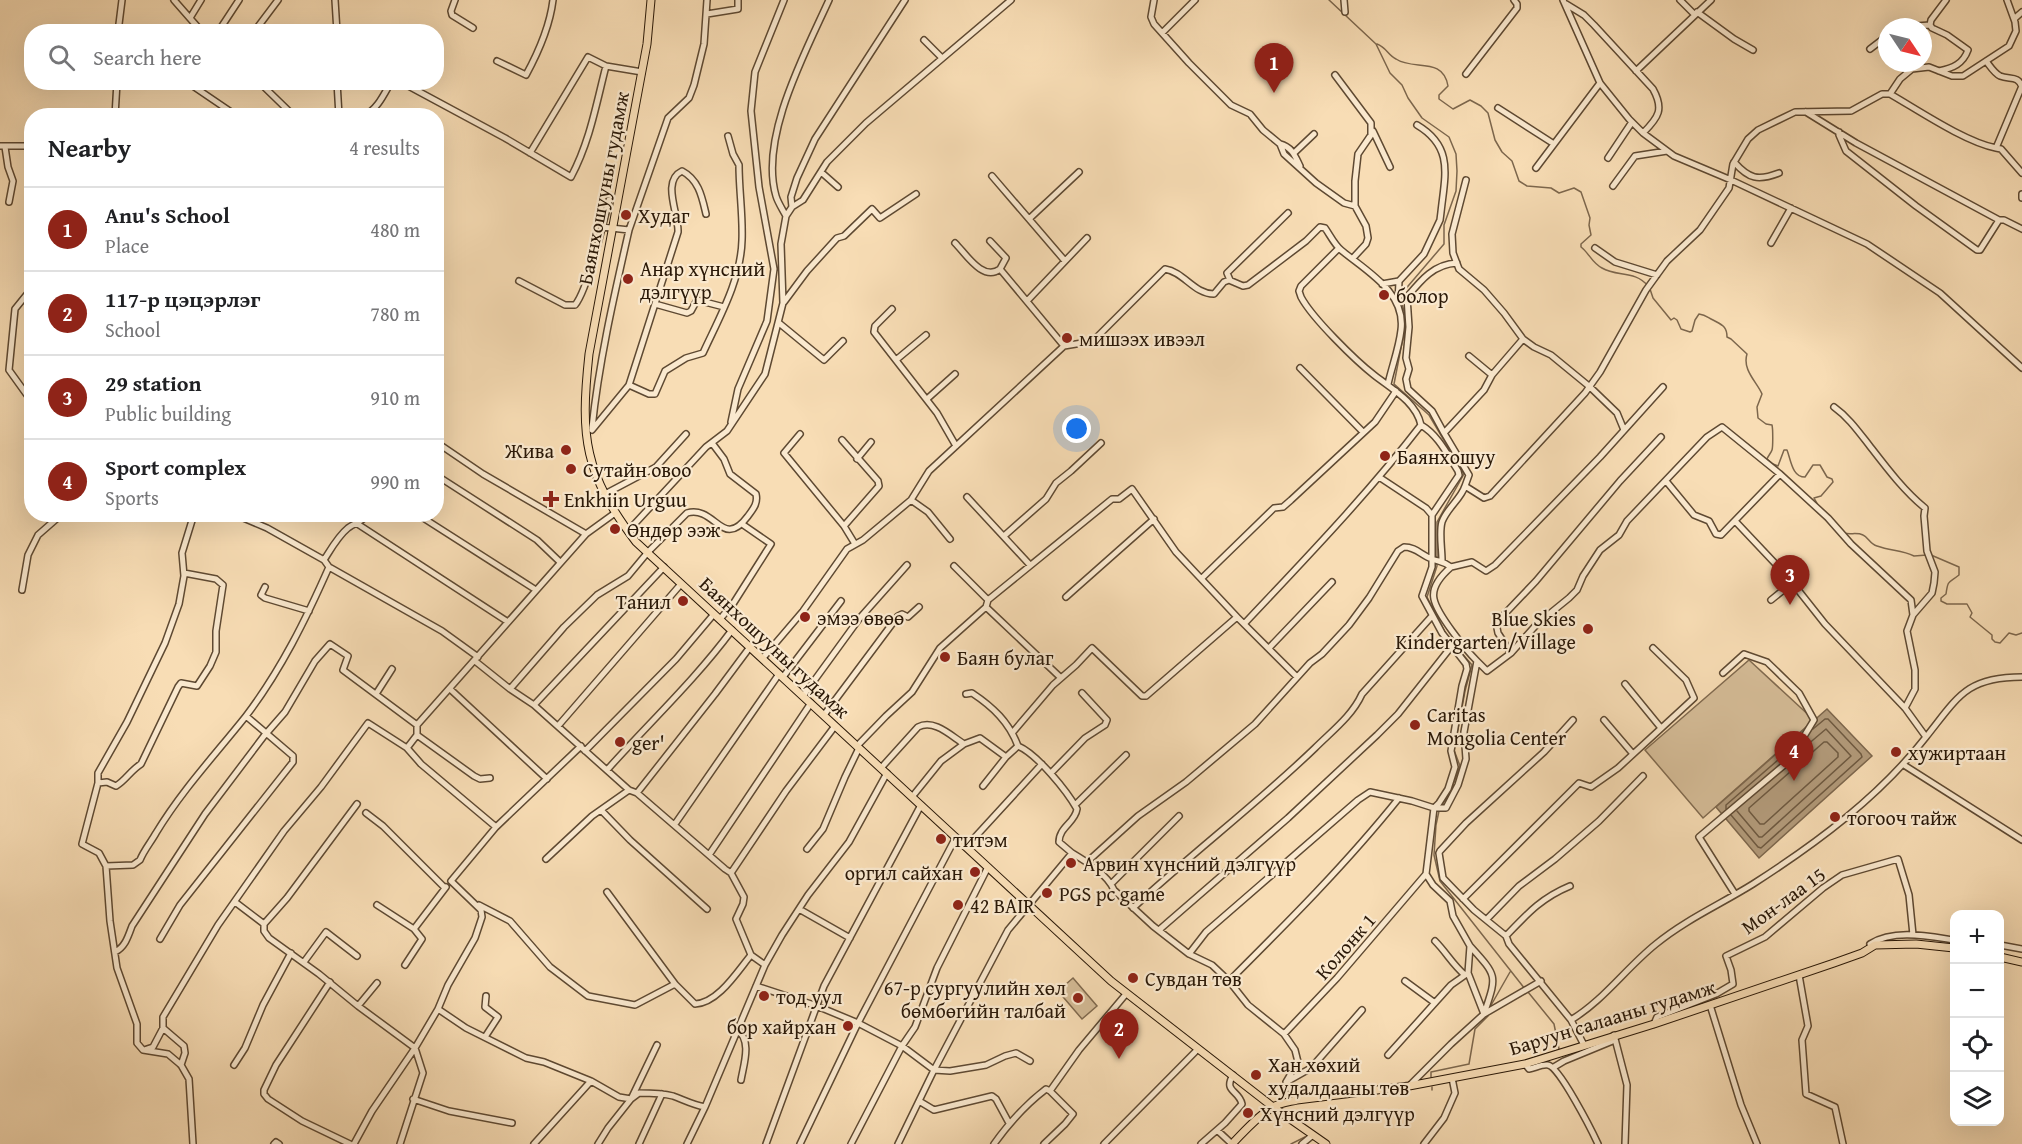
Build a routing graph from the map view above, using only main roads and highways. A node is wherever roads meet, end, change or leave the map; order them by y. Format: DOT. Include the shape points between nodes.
graph roads {
  1 [pos="651,0"];
  2 [pos="1950,948"];
  3 [pos="2004,958"];
  4 [pos="2021,962"];
  5 [pos="1273,1107"];
  6 [pos="1232,1144"];
  7 [pos="1326,1144"];
  1 -- 5 [label="main road, Баянхошууны гудамж" via="649,33 585,392 589,457 615,513 681,584 1126,994"];
  2 -- 5 [label="main road, Баруун салааны гудамж" via="1875,945 1848,958 1614,1038 1524,1064"];
  3 -- 4 [label="main road"];
  5 -- 6 [label="main road"];
  5 -- 7 [label="main road, Баянхошууны гудамж"];
}
